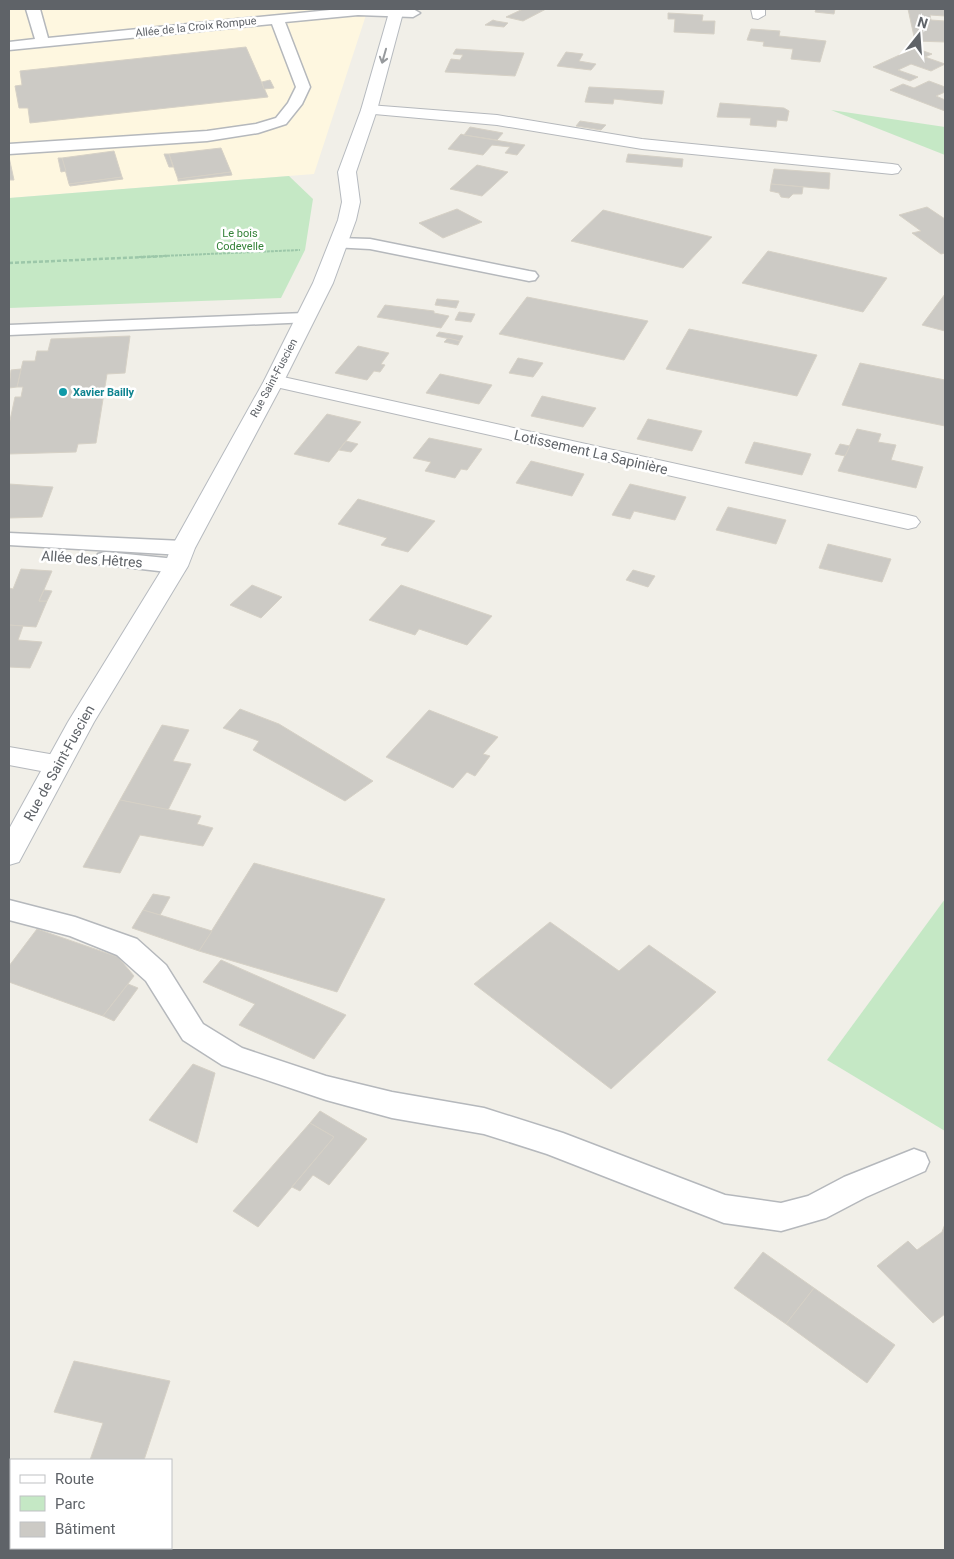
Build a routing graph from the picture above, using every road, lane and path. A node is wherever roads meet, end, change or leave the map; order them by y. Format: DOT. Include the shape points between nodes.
graph roads {
  1 [pos="34,9"];
  2 [pos="405,11"];
  3 [pos="278,19"];
  4 [pos="43,42"];
  5 [pos="404,44"];
  6 [pos="9,46"];
  7 [pos="391,92"];
  8 [pos="369,110"];
  9 [pos="386,111"];
  10 [pos="380,127"];
  11 [pos="9,149"];
  12 [pos="892,168"];
  13 [pos="365,177"];
  14 [pos="350,202"];
  15 [pos="338,243"];
  16 [pos="305,250"];
  17 [pos="9,263"];
  18 [pos="529,276"];
  19 [pos="306,318"];
  20 [pos="9,330"];
  21 [pos="274,381"];
  22 [pos="908,522"];
  23 [pos="9,538"];
  24 [pos="9,555"];
  25 [pos="179,557"];
  26 [pos="110,672"];
  27 [pos="9,756"];
  28 [pos="57,764"];
  29 [pos="9,854"];
  30 [pos="9,910"];
  31 [pos="914,1162"];
  1 -- 4 [label="lane"];
  2 -- 3 [label="lane, Allée de la Croix Rompue" via="358,11"];
  2 -- 5 [label="main road"];
  2 -- 8 [label="main road, Rue Saint-Fuscien, one-way"];
  3 -- 4 [label="lane, Allée de la Croix Rompue"];
  3 -- 11 [label="lane" via="303,87 295,104 281,121 208,136"];
  4 -- 6 [label="lane, Allée de la Croix Rompue"];
  7 -- 9 [label="main road"];
  8 -- 9 [label="main road"];
  8 -- 14 [label="main road, Rue Saint-Fuscien" via="347,172"];
  9 -- 10 [label="main road"];
  9 -- 12 [label="main road" via="497,120 642,144"];
  13 -- 14 [label="main road, Rue Saint-Fuscien"];
  14 -- 15 [label="main road, Rue Saint-Fuscien"];
  15 -- 18 [label="lane" via="370,244"];
  15 -- 19 [label="main road, Rue Saint-Fuscien" via="324,283"];
  16 -- 17 [label="path"];
  19 -- 20 [label="lane"];
  19 -- 21 [label="main road, Rue Saint-Fuscien"];
  21 -- 22 [label="main road, Lotissement La Sapinière"];
  21 -- 25 [label="main road, Rue Saint-Fuscien"];
  23 -- 25 [label="lane"];
  24 -- 25 [label="lane, Allée des Hêtres" via="122,559"];
  25 -- 26 [label="main road, Rue Saint-Fuscien"];
  26 -- 28 [label="main road, Rue de Saint-Fuscien"];
  27 -- 28 [label="main road"];
  28 -- 29 [label="main road, Rue de Saint-Fuscien"];
  30 -- 31 [label="lane" via="75,927 127,947 156,973 193,1032 232,1057 326,1088 392,1105 484,1121 552,1142 724,1209 781,1217 815,1208"];
}
